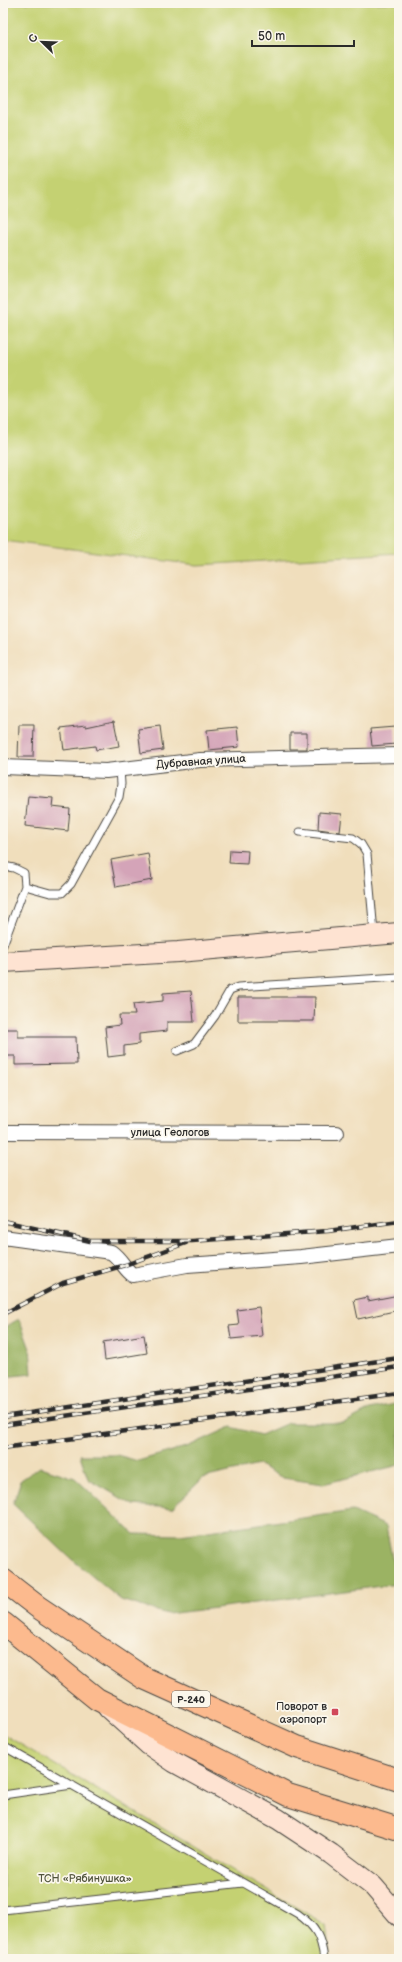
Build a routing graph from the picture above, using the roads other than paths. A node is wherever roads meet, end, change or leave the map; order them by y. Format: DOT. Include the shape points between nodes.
graph roads {
  1 [pos="399,755"];
  2 [pos="3,767"];
  3 [pos="120,769"];
  4 [pos="300,832"];
  5 [pos="3,866"];
  6 [pos="25,886"];
  7 [pos="391,936"];
  8 [pos="3,945"];
  9 [pos="3,962"];
  10 [pos="399,977"];
  11 [pos="177,1051"];
  12 [pos="3,1132"];
  13 [pos="337,1133"];
  14 [pos="3,1237"];
  15 [pos="399,1246"];
  16 [pos="3,1580"];
  17 [pos="3,1623"];
  18 [pos="97,1699"];
  19 [pos="3,1746"];
  20 [pos="399,1780"];
  21 [pos="72,1785"];
  22 [pos="3,1795"];
  23 [pos="399,1830"];
  24 [pos="243,1883"];
  25 [pos="3,1910"];
  26 [pos="399,1916"];
  27 [pos="324,1959"];
  1 -- 3 [label="street, Дубравная улица" via="200,760"];
  2 -- 3 [label="street, Дубравная улица" via="106,771"];
  3 -- 6 [label="lane" via="119,797 71,884 62,893 50,893"];
  4 -- 7 [label="lane" via="353,838 362,844"];
  5 -- 6 [label="lane" via="24,873"];
  6 -- 8 [label="lane"];
  7 -- 9 [label="main road"];
  10 -- 11 [label="lane" via="238,987 230,990 194,1044"];
  12 -- 13 [label="street, улица Геологов"];
  14 -- 15 [label="street" via="111,1252 133,1275 187,1266"];
  16 -- 20 [label="highway, Р-240" via="38,1607 144,1678 297,1746"];
  17 -- 18 [label="highway"];
  18 -- 23 [label="highway" via="288,1796"];
  18 -- 26 [label="main road" via="149,1745 174,1762 278,1819 331,1854 373,1886"];
  19 -- 21 [label="lane"];
  21 -- 22 [label="lane"];
  21 -- 24 [label="lane"];
  24 -- 25 [label="lane"];
  24 -- 27 [label="lane" via="310,1923 319,1936"];
}
